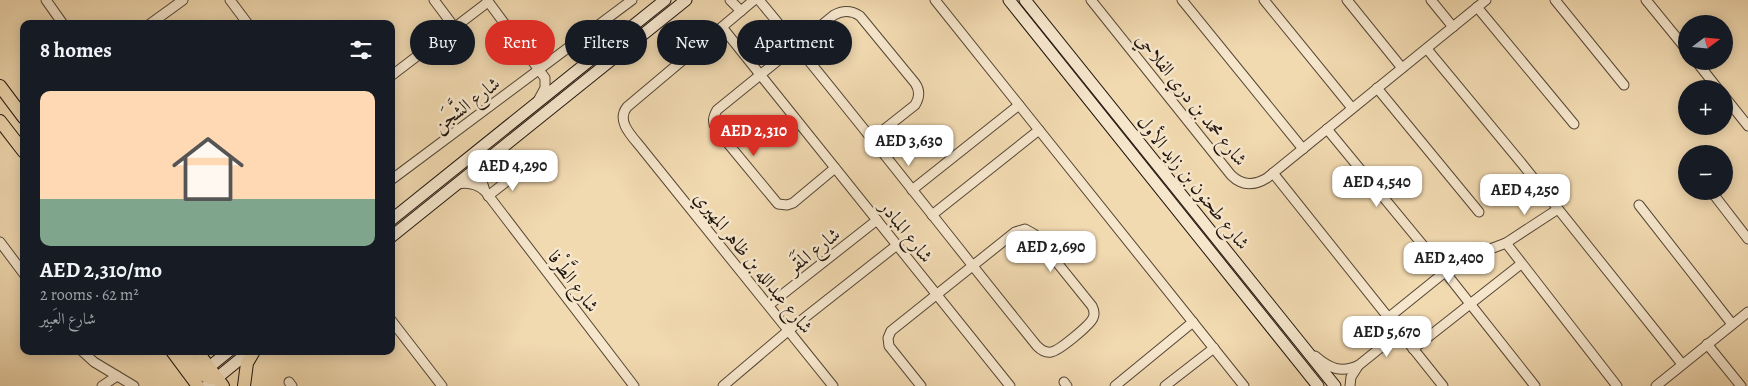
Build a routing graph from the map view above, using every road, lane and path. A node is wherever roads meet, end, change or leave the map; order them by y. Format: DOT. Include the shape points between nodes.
graph roads {
  1 [pos="183,0"];
  2 [pos="230,0"];
  3 [pos="434,0"];
  4 [pos="632,0"];
  5 [pos="666,0"];
  6 [pos="686,0"];
  7 [pos="730,0"];
  8 [pos="754,0"];
  9 [pos="759,0"];
  10 [pos="935,0"];
  11 [pos="1009,0"];
  12 [pos="1025,0"];
  13 [pos="1091,0"];
  14 [pos="1182,0"];
  15 [pos="1264,0"];
  16 [pos="1347,0"];
  17 [pos="1431,0"];
  18 [pos="1486,0"];
  19 [pos="1555,0"];
  20 [pos="1646,0"];
  21 [pos="488,1"];
  22 [pos="51,2"];
  23 [pos="1477,7"];
  24 [pos="741,12"];
  25 [pos="61,20"];
  26 [pos="156,20"];
  27 [pos="245,20"];
  28 [pos="449,20"];
  29 [pos="465,20"];
  30 [pos="775,20"];
  31 [pos="828,20"];
  32 [pos="727,23"];
  33 [pos="1453,27"];
  34 [pos="727,33"];
  35 [pos="1678,39"];
  36 [pos="1427,49"];
  37 [pos="410,62"];
  38 [pos="677,65"];
  39 [pos="772,65"];
  40 [pos="812,65"];
  41 [pos="1402,68"];
  42 [pos="538,70"];
  43 [pos="1703,70"];
  44 [pos="395,73"];
  45 [pos="760,75"];
  46 [pos="545,78"];
  47 [pos="568,79"];
  48 [pos="1711,80"];
  49 [pos="1624,84"];
  50 [pos="0,86"];
  51 [pos="1377,88"];
  52 [pos="537,104"];
  53 [pos="1019,106"];
  54 [pos="1733,107"];
  55 [pos="1352,108"];
  56 [pos="20,113"];
  57 [pos="0,121"];
  58 [pos="1574,124"];
  59 [pos="1748,126"];
  60 [pos="1327,129"];
  61 [pos="1039,130"];
  62 [pos="872,140"];
  63 [pos="20,147"];
  64 [pos="1303,148"];
  65 [pos="482,164"];
  66 [pos="835,168"];
  67 [pos="538,170"];
  68 [pos="1273,174"];
  69 [pos="395,177"];
  70 [pos="458,184"];
  71 [pos="912,190"];
  72 [pos="487,194"];
  73 [pos="1718,200"];
  74 [pos="1639,205"];
  75 [pos="1558,209"];
  76 [pos="1479,212"];
  77 [pos="932,215"];
  78 [pos="395,217"];
  79 [pos="877,220"];
  80 [pos="395,234"];
  81 [pos="1748,239"];
  82 [pos="0,242"];
  83 [pos="1506,243"];
  84 [pos="896,245"];
  85 [pos="1522,264"];
  86 [pos="972,265"];
  87 [pos="20,269"];
  88 [pos="1445,272"];
  89 [pos="936,294"];
  90 [pos="1470,304"];
  91 [pos="769,305"];
  92 [pos="1748,312"];
  93 [pos="1388,318"];
  94 [pos="1192,322"];
  95 [pos="1732,324"];
  96 [pos="395,325"];
  97 [pos="789,330"];
  98 [pos="1400,332"];
  99 [pos="1707,344"];
  100 [pos="1303,347"];
  101 [pos="1214,348"];
  102 [pos="1413,348"];
  103 [pos="86,355"];
  104 [pos="176,355"];
  105 [pos="186,355"];
  106 [pos="197,355"];
  107 [pos="225,355"];
  108 [pos="246,355"];
  109 [pos="252,355"];
  110 [pos="1682,364"];
  111 [pos="1358,365"];
  112 [pos="117,376"];
  113 [pos="200,377"];
  114 [pos="216,383"];
  115 [pos="102,386"];
  116 [pos="134,386"];
  117 [pos="244,386"];
  118 [pos="442,386"];
  119 [pos="634,386"];
  120 [pos="723,386"];
  121 [pos="833,386"];
  122 [pos="921,386"];
  123 [pos="1010,386"];
  124 [pos="1115,386"];
  125 [pos="1165,386"];
  126 [pos="1244,386"];
  127 [pos="1318,386"];
  128 [pos="1335,386"];
  129 [pos="1350,386"];
  130 [pos="1443,386"];
  131 [pos="1535,386"];
  132 [pos="1617,386"];
  133 [pos="1657,386"];
  134 [pos="1741,386"];
  1 -- 26 [label="street"];
  2 -- 27 [label="street"];
  3 -- 28 [label="street"];
  4 -- 42 [label="street, شارع الشَّجَن"];
  5 -- 47 [label="street"];
  6 -- 65 [label="street"];
  7 -- 24 [label="street"];
  8 -- 24 [label="street, شارع عبدالله بن ظاهر المهيري"];
  9 -- 30 [label="street"];
  10 -- 53 [label="street"];
  11 -- 127 [label="street, شارع طحنون بن زايد الأول"];
  12 -- 100 [label="street, شارع طحنون بن زايد الأول"];
  13 -- 68 [label="street, شارع محمد بن دري الفلاحي" via="1236,179 1254,184"];
  14 -- 64 [label="street"];
  15 -- 55 [label="street"];
  16 -- 41 [label="street"];
  17 -- 33 [label="street"];
  18 -- 23 [label="street, شارع محمد بن دري الفلاحي"];
  19 -- 49 [label="street"];
  20 -- 35 [label="street"];
  21 -- 29 [label="street"];
  21 -- 42 [label="street"];
  22 -- 25 [label="street"];
  23 -- 33 [label="street, شارع محمد بن دري الفلاحي"];
  23 -- 58 [label="street"];
  24 -- 32 [label="street, شارع عبدالله بن ظاهر المهيري"];
  31 -- 62 [label="street" via="845,11 860,16 919,91 915,105"];
  33 -- 36 [label="street, شارع محمد بن دري الفلاحي"];
  34 -- 45 [label="street, شارع المبادر"];
  36 -- 41 [label="street, شارع محمد بن دري الفلاحي"];
  36 -- 75 [label="street"];
  37 -- 44 [label="street"];
  38 -- 91 [label="street, شارع عبدالله بن ظاهر المهيري" via="627,107 623,120 643,150"];
  39 -- 45 [label="street"];
  40 -- 62 [label="street"];
  41 -- 51 [label="street, شارع محمد بن دري الفلاحي"];
  42 -- 46 [label="street"];
  42 -- 69 [label="street, شارع الشَّجَن"];
  43 -- 48 [label="street"];
  45 -- 66 [label="street, شارع المبادر"];
  45 -- 66 [label="street" via="717,110 713,120 716,129 769,195 778,204 790,204"];
  46 -- 47 [label="street"];
  46 -- 52 [label="street" via="545,88"];
  47 -- 52 [label="street"];
  50 -- 56 [label="main road"];
  51 -- 55 [label="street, شارع محمد بن دري الفلاحي"];
  51 -- 76 [label="street"];
  52 -- 78 [label="street"];
  53 -- 61 [label="street"];
  53 -- 71 [label="street"];
  54 -- 59 [label="street"];
  55 -- 60 [label="street, شارع محمد بن دري الفلاحي"];
  57 -- 63 [label="main road"];
  60 -- 64 [label="street, شارع محمد بن دري الفلاحي"];
  60 -- 88 [label="street"];
  61 -- 77 [label="street"];
  61 -- 94 [label="street"];
  62 -- 71 [label="street"];
  64 -- 68 [label="street, شارع محمد بن دري الفلاحي"];
  65 -- 70 [label="street"];
  65 -- 72 [label="street, شارع الطَّرْفا" via="480,175"];
  66 -- 79 [label="street, شارع المبادر"];
  67 -- 72 [label="street" via="529,164"];
  68 -- 93 [label="street"];
  70 -- 72 [label="street" via="470,183"];
  70 -- 80 [label="street"];
  71 -- 77 [label="street"];
  72 -- 119 [label="street, شارع الطَّرْفا"];
  73 -- 81 [label="street"];
  74 -- 95 [label="street"];
  75 -- 83 [label="street"];
  75 -- 110 [label="street"];
  77 -- 86 [label="street"];
  79 -- 84 [label="street, شارع المبادر"];
  79 -- 91 [label="street, شارع المَقَر"];
  82 -- 87 [label="street"];
  83 -- 85 [label="street"];
  83 -- 88 [label="street" via="1472,256"];
  84 -- 89 [label="street, شارع المبادر"];
  84 -- 97 [label="street"];
  85 -- 90 [label="street"];
  85 -- 132 [label="street"];
  86 -- 86 [label="street" via="1015,232 1025,229 1034,234 1090,303 1094,310 1091,322 1059,348 1052,352 1043,351"];
  86 -- 89 [label="street"];
  88 -- 90 [label="street"];
  88 -- 93 [label="street"];
  89 -- 122 [label="street" via="893,328 888,338 891,349"];
  89 -- 123 [label="street, شارع المبادر"];
  90 -- 102 [label="street"];
  90 -- 131 [label="street"];
  91 -- 97 [label="street, شارع عبدالله بن ظاهر المهيري"];
  92 -- 95 [label="street"];
  93 -- 98 [label="street"];
  94 -- 101 [label="street"];
  94 -- 124 [label="street"];
  95 -- 99 [label="street"];
  96 -- 118 [label="street"];
  97 -- 120 [label="street"];
  97 -- 121 [label="street, شارع عبدالله بن ظاهر المهيري"];
  98 -- 102 [label="street"];
  98 -- 111 [label="street"];
  99 -- 110 [label="street"];
  99 -- 134 [label="street"];
  100 -- 111 [label="street" via="1331,367 1345,370"];
  100 -- 128 [label="street, شارع طحنون بن زايد الأول"];
  101 -- 125 [label="street"];
  101 -- 126 [label="street"];
  102 -- 130 [label="street"];
  103 -- 112 [label="street"];
  104 -- 113 [label="main road"];
  105 -- 113 [label="main road"];
  106 -- 113 [label="main road"];
  107 -- 113 [label="street"];
  108 -- 114 [label="street"];
  109 -- 117 [label="main road" via="245,372"];
  110 -- 133 [label="street"];
  111 -- 129 [label="street"];
  112 -- 115 [label="street"];
  112 -- 116 [label="street"];
  113 -- 114 [label="main road"];
}
